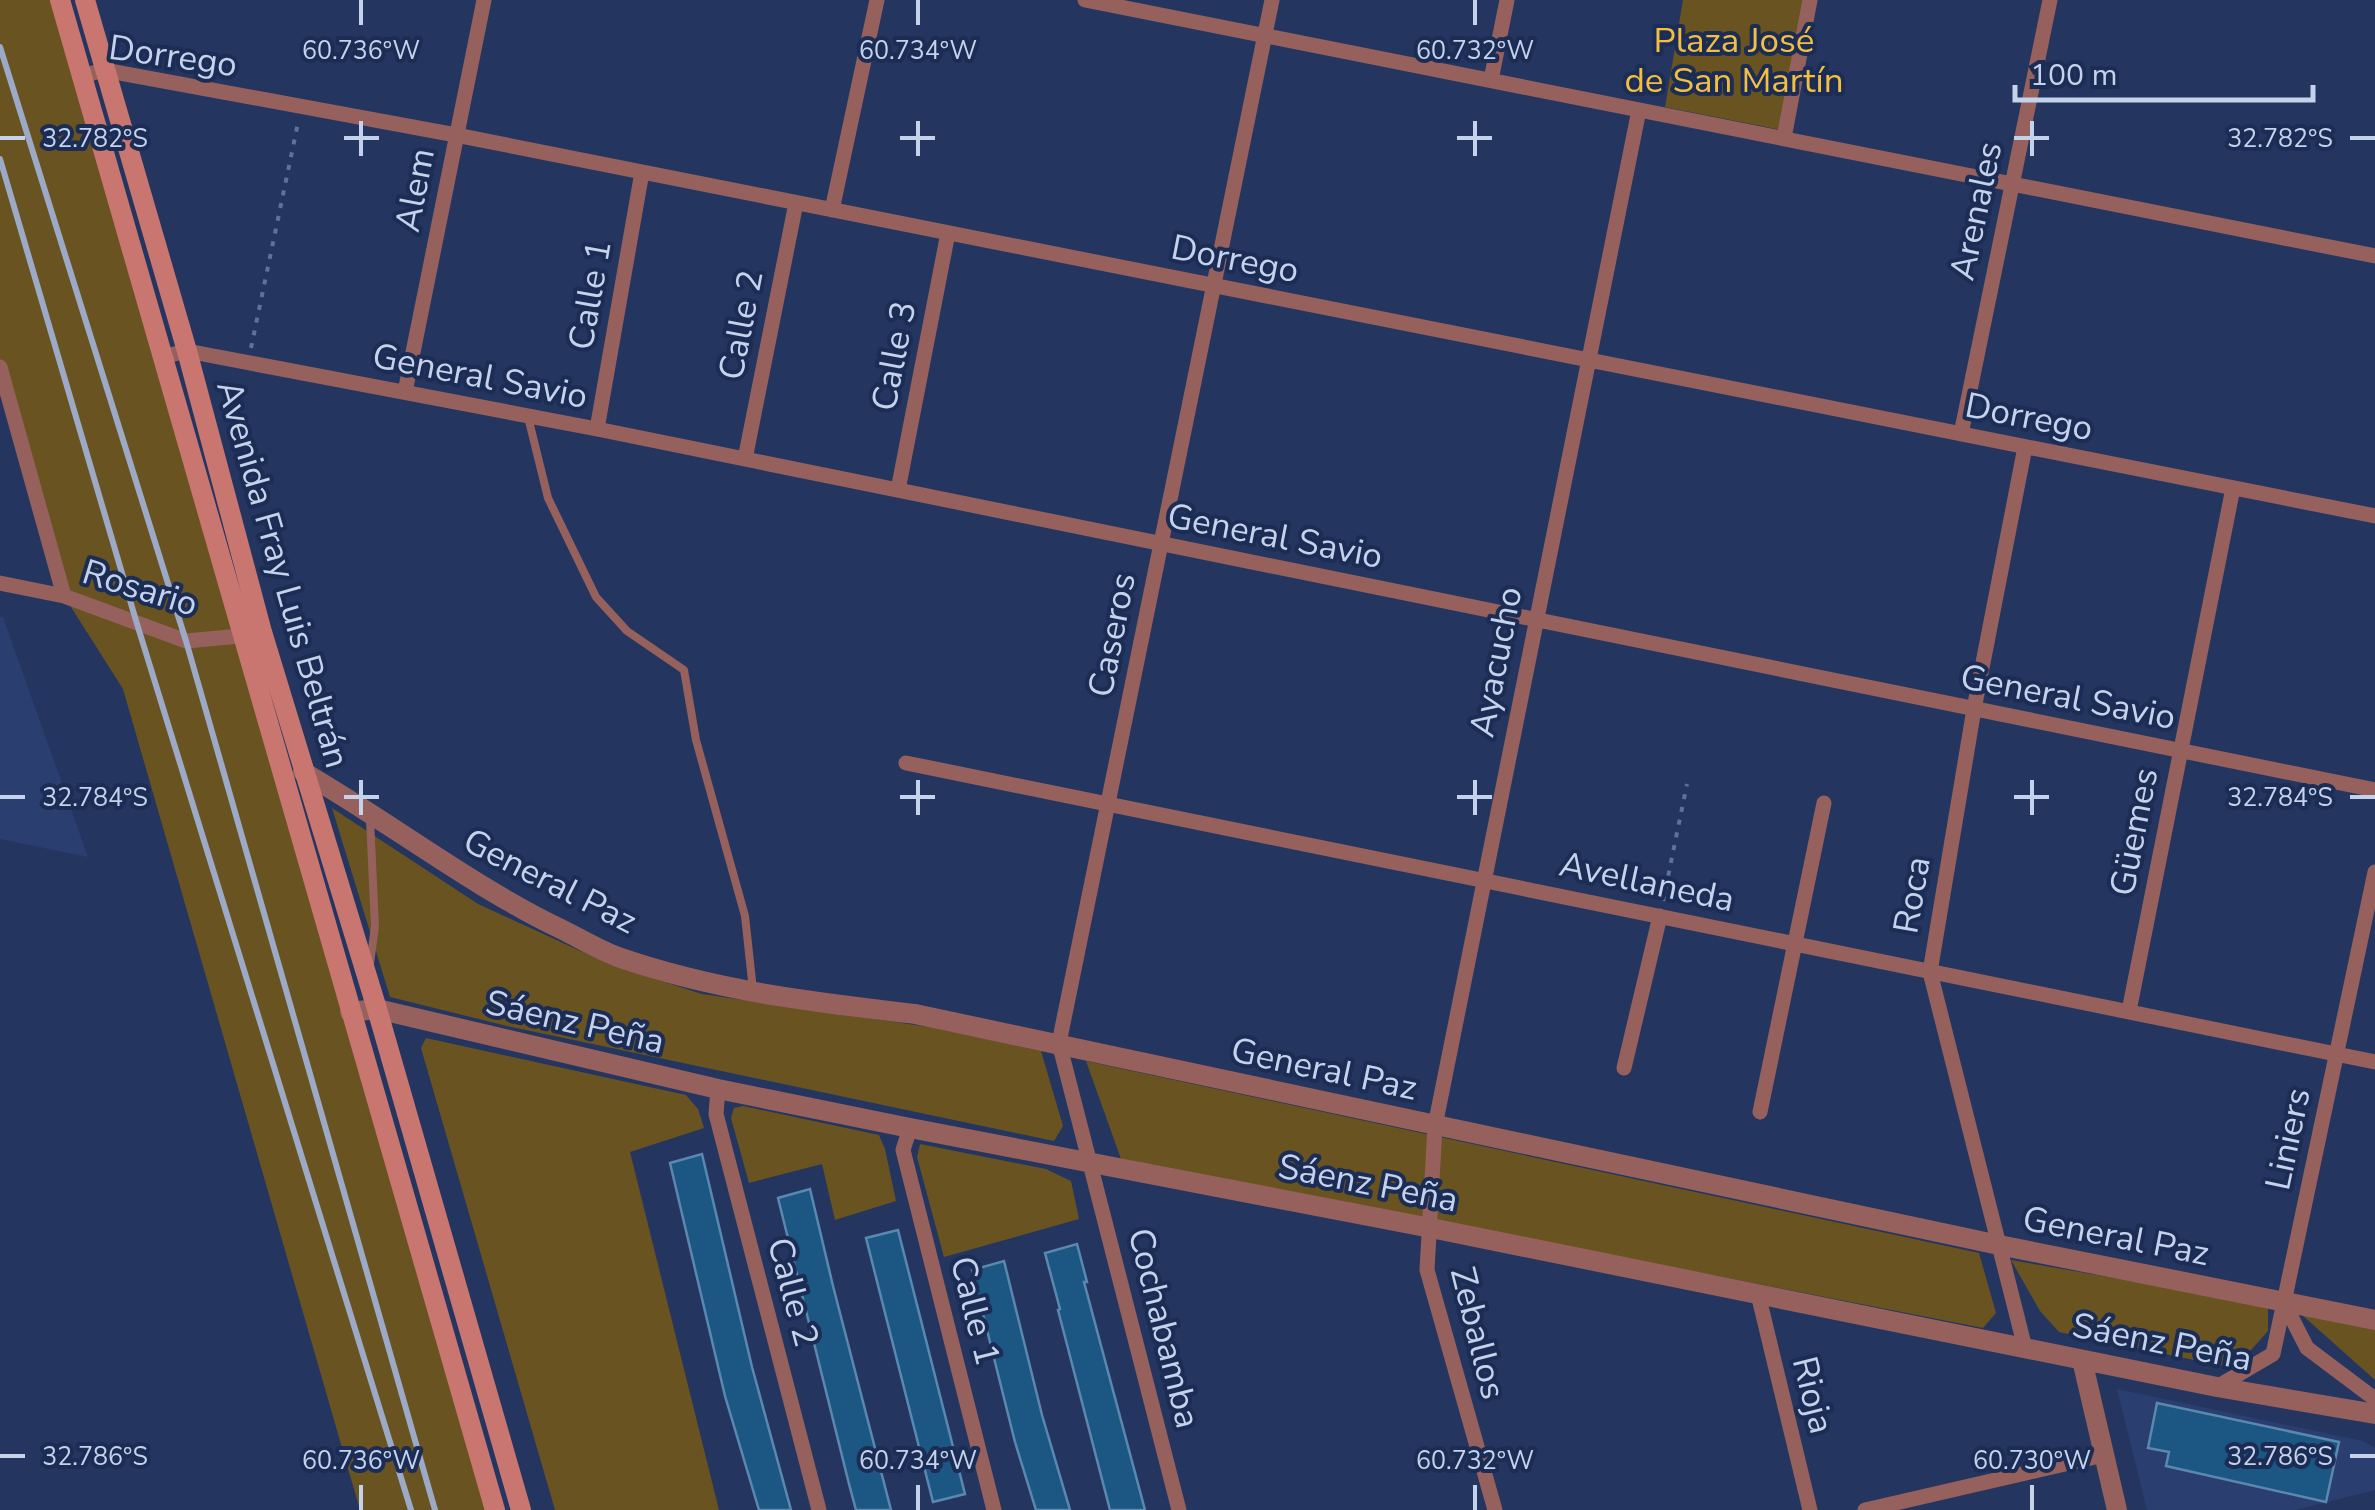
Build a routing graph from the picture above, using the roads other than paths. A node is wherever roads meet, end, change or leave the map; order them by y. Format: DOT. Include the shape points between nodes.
graph roads {
  1 [pos="60,0"];
  2 [pos="85,0"];
  3 [pos="484,0"];
  4 [pos="877,0"];
  5 [pos="1085,0"];
  6 [pos="1272,0"];
  7 [pos="1507,0"];
  8 [pos="1810,0"];
  9 [pos="2050,0"];
  10 [pos="1264,36"];
  11 [pos="104,70"];
  12 [pos="82,76"];
  13 [pos="1491,80"];
  14 [pos="1639,110"];
  15 [pos="456,135"];
  16 [pos="1784,138"];
  17 [pos="642,172"];
  18 [pos="2012,184"];
  19 [pos="796,203"];
  20 [pos="832,210"];
  21 [pos="948,233"];
  22 [pos="2375,256"];
  23 [pos="1212,286"];
  24 [pos="187,351"];
  25 [pos="161,357"];
  26 [pos="1588,360"];
  27 [pos="0,367"];
  28 [pos="405,392"];
  29 [pos="528,416"];
  30 [pos="597,429"];
  31 [pos="1961,434"];
  32 [pos="2025,447"];
  33 [pos="745,459"];
  34 [pos="2232,488"];
  35 [pos="898,490"];
  36 [pos="2375,516"];
  37 [pos="1161,544"];
  38 [pos="0,582"];
  39 [pos="64,596"];
  40 [pos="1536,619"];
  41 [pos="252,634"];
  42 [pos="1974,708"];
  43 [pos="2180,750"];
  44 [pos="906,763"];
  45 [pos="304,772"];
  46 [pos="2375,790"];
  47 [pos="1110,802"];
  48 [pos="1824,802"];
  49 [pos="370,813"];
  50 [pos="2375,872"];
  51 [pos="1483,879"];
  52 [pos="1660,916"];
  53 [pos="1794,944"];
  54 [pos="1930,972"];
  55 [pos="368,978"];
  56 [pos="753,994"];
  57 [pos="378,1009"];
  58 [pos="350,1012"];
  59 [pos="2129,1012"];
  60 [pos="1059,1044"];
  61 [pos="2337,1054"];
  62 [pos="2375,1062"];
  63 [pos="1624,1068"];
  64 [pos="718,1088"];
  65 [pos="1760,1112"];
  66 [pos="1434,1126"];
  67 [pos="910,1128"];
  68 [pos="1090,1162"];
  69 [pos="1431,1228"];
  70 [pos="1999,1246"];
  71 [pos="1758,1294"];
  72 [pos="2284,1302"];
  73 [pos="2375,1320"];
  74 [pos="2025,1348"];
  75 [pos="2082,1360"];
  76 [pos="2217,1387"];
  77 [pos="2375,1399"];
  78 [pos="2375,1414"];
  79 [pos="2104,1456"];
  80 [pos="495,1510"];
  81 [pos="521,1510"];
  82 [pos="820,1510"];
  83 [pos="994,1510"];
  84 [pos="1179,1510"];
  85 [pos="1495,1510"];
  86 [pos="1810,1510"];
  87 [pos="1864,1510"];
  88 [pos="2117,1510"];
  1 -- 12 [label="main road, Avenida Fray Luis Beltrán"];
  2 -- 11 [label="main road, Avenida Fray Luis Beltrán"];
  3 -- 15 [label="street, Alem"];
  4 -- 20 [label="street"];
  5 -- 10 [label="street"];
  6 -- 10 [label="street, Caseros"];
  7 -- 13 [label="street"];
  8 -- 16 [label="street"];
  9 -- 18 [label="street, Arenales"];
  10 -- 13 [label="street"];
  10 -- 23 [label="street, Caseros"];
  11 -- 12 [label="street, Dorrego"];
  11 -- 15 [label="street, Dorrego"];
  11 -- 24 [label="main road, Avenida Fray Luis Beltrán"];
  12 -- 25 [label="main road, Avenida Fray Luis Beltrán"];
  13 -- 14 [label="street"];
  14 -- 16 [label="street"];
  14 -- 26 [label="street, Ayacucho"];
  15 -- 17 [label="street, Dorrego"];
  15 -- 28 [label="street, Alem"];
  16 -- 18 [label="street"];
  17 -- 19 [label="street, Dorrego"];
  17 -- 30 [label="street, Calle 1"];
  18 -- 22 [label="street"];
  18 -- 31 [label="street, Arenales"];
  19 -- 20 [label="street, Dorrego"];
  19 -- 33 [label="street, Calle 2"];
  20 -- 21 [label="street, Dorrego"];
  21 -- 23 [label="street, Dorrego"];
  21 -- 35 [label="street, Calle 3"];
  23 -- 26 [label="street, Dorrego"];
  23 -- 37 [label="street, Caseros"];
  24 -- 25 [label="street, General Savio"];
  24 -- 28 [label="street, General Savio"];
  24 -- 41 [label="main road, Avenida Fray Luis Beltrán"];
  25 -- 41 [label="main road, Avenida Fray Luis Beltrán"];
  26 -- 31 [label="street, Dorrego"];
  26 -- 40 [label="street, Ayacucho"];
  27 -- 39 [label="street"];
  28 -- 29 [label="street, General Savio"];
  29 -- 30 [label="street, General Savio"];
  29 -- 56 [label="lane" via="548,498 596,596 627,631 684,670 696,740 745,916"];
  30 -- 33 [label="street, General Savio"];
  31 -- 32 [label="street, Dorrego"];
  32 -- 34 [label="street, Dorrego"];
  32 -- 42 [label="street, Roca"];
  33 -- 35 [label="street, General Savio"];
  34 -- 36 [label="street, Dorrego"];
  34 -- 43 [label="street, Güemes"];
  35 -- 37 [label="street, General Savio"];
  37 -- 40 [label="street, General Savio"];
  37 -- 47 [label="street, Caseros"];
  38 -- 39 [label="street, Rosario"];
  39 -- 41 [label="street, Rosario" via="186,641"];
  40 -- 42 [label="street, General Savio"];
  40 -- 51 [label="street, Ayacucho"];
  41 -- 45 [label="main road, Avenida Fray Luis Beltrán"];
  41 -- 58 [label="main road, Avenida Fray Luis Beltrán"];
  42 -- 43 [label="street, General Savio"];
  42 -- 54 [label="street, Roca"];
  43 -- 46 [label="street, General Savio"];
  43 -- 59 [label="street, Güemes"];
  44 -- 47 [label="street, Avellaneda"];
  45 -- 49 [label="street, General Paz"];
  45 -- 55 [label="main road, Avenida Fray Luis Beltrán"];
  47 -- 51 [label="street, Avellaneda"];
  47 -- 60 [label="street, Caseros"];
  48 -- 53 [label="street"];
  49 -- 55 [label="lane" via="375,926"];
  49 -- 56 [label="street, General Paz" via="513,906 616,956"];
  50 -- 61 [label="street, Liniers"];
  51 -- 52 [label="street, Avellaneda"];
  51 -- 66 [label="street, Ayacucho"];
  52 -- 53 [label="street, Avellaneda"];
  52 -- 63 [label="street"];
  53 -- 54 [label="street, Avellaneda"];
  53 -- 65 [label="street"];
  54 -- 59 [label="street, Avellaneda"];
  54 -- 70 [label="street, Roca"];
  55 -- 57 [label="main road, Avenida Fray Luis Beltrán"];
  56 -- 60 [label="street, General Paz" via="915,1014"];
  57 -- 58 [label="street, Sáenz Peña"];
  57 -- 64 [label="street, Sáenz Peña"];
  57 -- 81 [label="main road, Avenida Fray Luis Beltrán"];
  58 -- 80 [label="main road, Avenida Fray Luis Beltrán"];
  59 -- 61 [label="street, Avellaneda"];
  60 -- 66 [label="street, General Paz"];
  60 -- 68 [label="street, Caseros"];
  61 -- 62 [label="street, Avellaneda"];
  61 -- 72 [label="street, Liniers"];
  64 -- 67 [label="street, Sáenz Peña"];
  64 -- 82 [label="street, Calle 2" via="716,1114"];
  66 -- 69 [label="street, Ayacucho"];
  66 -- 70 [label="street, General Paz"];
  67 -- 68 [label="street, Sáenz Peña"];
  67 -- 83 [label="street, Calle 1" via="903,1150"];
  68 -- 69 [label="street, Sáenz Peña"];
  68 -- 84 [label="street, Cochabamba"];
  69 -- 71 [label="street, Sáenz Peña"];
  69 -- 85 [label="street, Zeballos" via="1426,1270"];
  70 -- 72 [label="street, General Paz"];
  70 -- 74 [label="street, Roca"];
  71 -- 74 [label="street, Sáenz Peña"];
  71 -- 86 [label="street, Rioja"];
  72 -- 73 [label="street, General Paz"];
  72 -- 76 [label="street, Liniers" via="2273,1354"];
  72 -- 77 [label="street" via="2307,1348"];
  74 -- 75 [label="street, Sáenz Peña"];
  75 -- 76 [label="street, Sáenz Peña"];
  75 -- 79 [label="street"];
  76 -- 78 [label="street, Sáenz Peña"];
  79 -- 87 [label="street"];
  79 -- 88 [label="street"];
}
